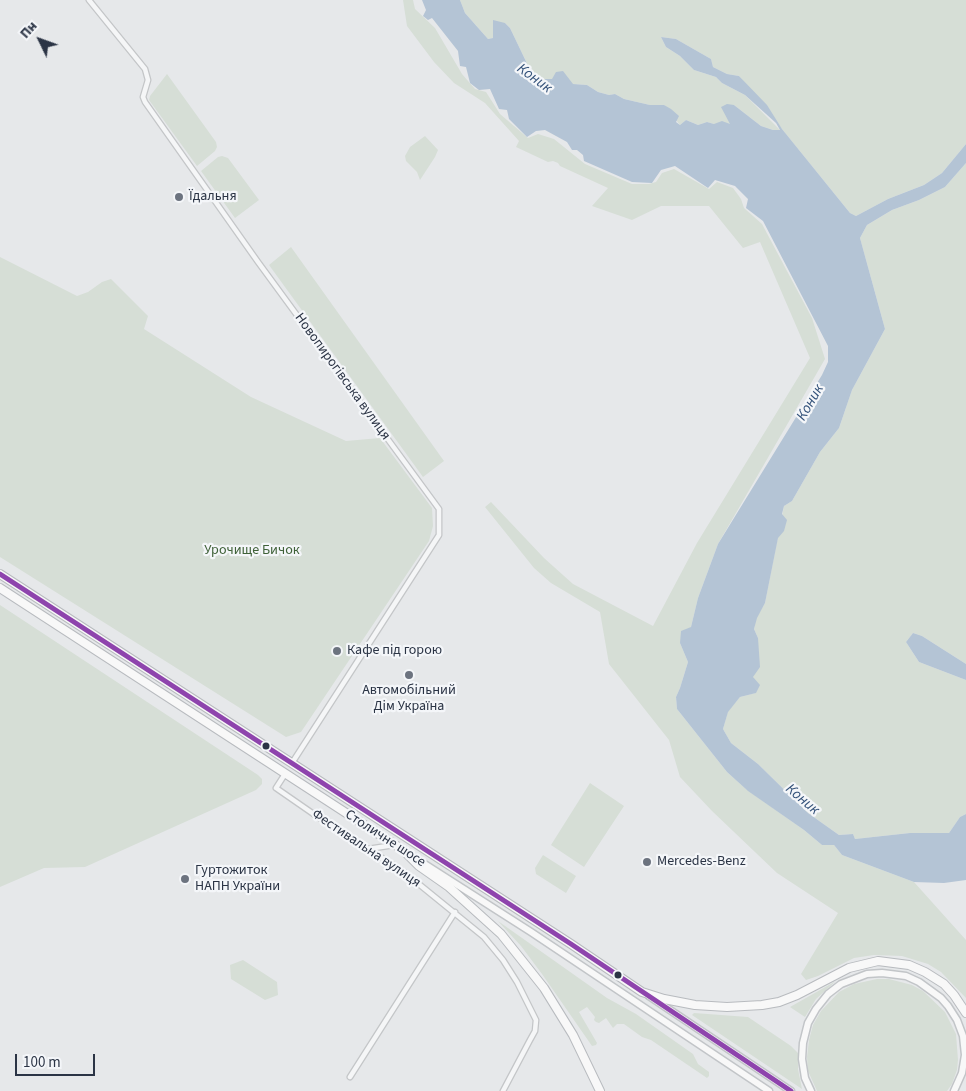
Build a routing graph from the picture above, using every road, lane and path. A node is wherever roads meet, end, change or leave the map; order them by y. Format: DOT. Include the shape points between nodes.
graph roads {
  1 [pos="89,0"];
  2 [pos="0,574"];
  3 [pos="0,588"];
  4 [pos="292,763"];
  5 [pos="285,774"];
  6 [pos="394,845"];
  7 [pos="368,849"];
  8 [pos="403,850"];
  9 [pos="455,912"];
  10 [pos="642,992"];
  11 [pos="966,1013"];
  12 [pos="350,1077"];
  13 [pos="503,1091"];
  14 [pos="600,1091"];
  15 [pos="769,1091"];
  16 [pos="792,1091"];
  17 [pos="811,1091"];
  18 [pos="954,1091"];
  1 -- 4 [label="street, Новопирогівська вулиця" via="145,69 148,80 143,97 145,102 439,509 440,535"];
  2 -- 4 [label="highway, Столичне шосе"];
  3 -- 5 [label="highway, Столичне шосе"];
  4 -- 10 [label="highway, Столичне шосе"];
  5 -- 6 [label="highway, Столичне шосе"];
  5 -- 7 [label="street, Фестивальна вулиця" via="276,788"];
  6 -- 7 [label="street"];
  6 -- 8 [label="highway, Столичне шосе"];
  7 -- 9 [label="street, Фестивальна вулиця"];
  8 -- 14 [label="highway" via="473,908 524,961 573,1034"];
  8 -- 15 [label="main road, Столичне шосе"];
  9 -- 12 [label="street"];
  9 -- 13 [label="street, Фестивальна вулиця" via="494,948 517,982 536,1020 535,1030"];
  10 -- 11 [label="highway" via="695,1005 762,1005 797,995 848,968 878,961 917,969 937,979 954,995"];
  10 -- 16 [label="main road, Столичне шосе"];
  17 -- 18 [label="main road" via="802,1059 808,1023 816,1009 841,984 867,974 882,973 906,976 919,982 941,998 957,1020 966,1055"];
}
